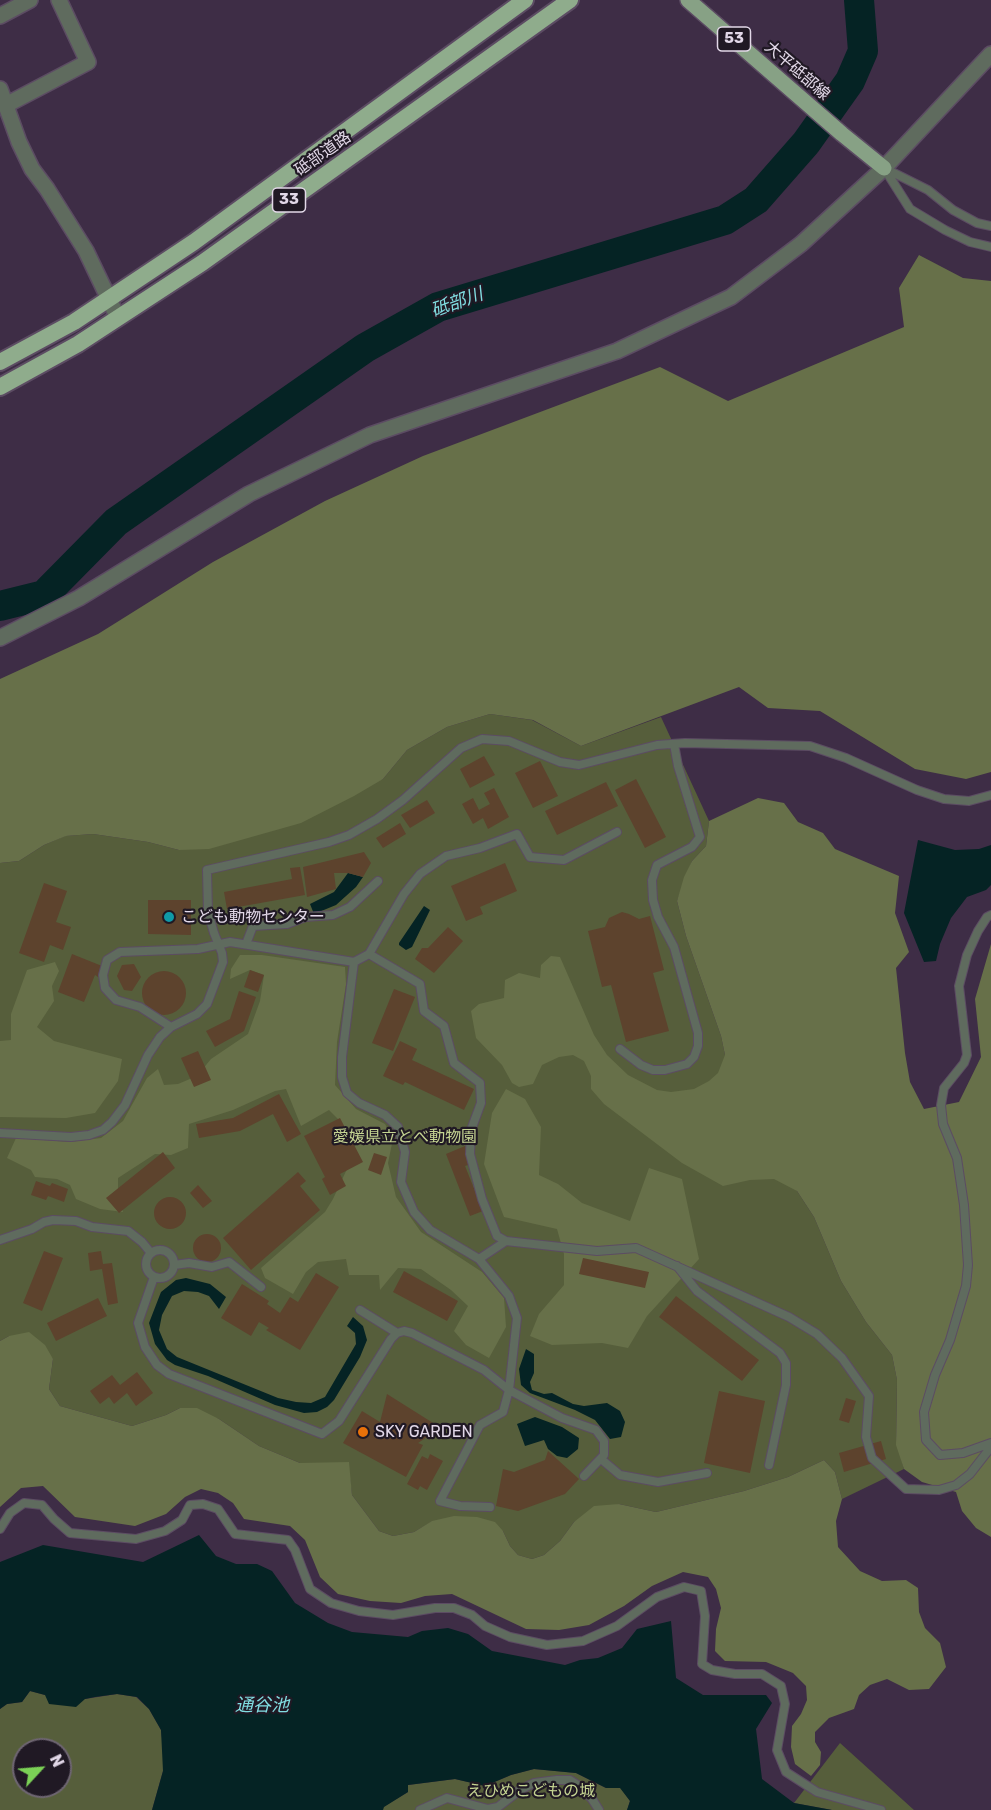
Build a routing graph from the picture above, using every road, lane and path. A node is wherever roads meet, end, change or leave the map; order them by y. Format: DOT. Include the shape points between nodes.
graph roads {
  1 [pos="30,0"];
  2 [pos="59,0"];
  3 [pos="525,0"];
  4 [pos="570,0"];
  5 [pos="688,0"];
  6 [pos="0,16"];
  7 [pos="991,54"];
  8 [pos="0,89"];
  9 [pos="6,105"];
  10 [pos="884,168"];
  11 [pos="991,226"];
  12 [pos="991,247"];
  13 [pos="109,299"];
  14 [pos="118,318"];
  15 [pos="0,362"];
  16 [pos="0,387"];
  17 [pos="0,638"];
  18 [pos="674,744"];
  19 [pos="991,795"];
  20 [pos="617,832"];
  21 [pos="378,881"];
  22 [pos="991,915"];
  23 [pos="246,944"];
  24 [pos="219,945"];
  25 [pos="369,954"];
  26 [pos="354,962"];
  27 [pos="171,1027"];
  28 [pos="621,1049"];
  29 [pos="0,1133"];
  30 [pos="0,1240"];
  31 [pos="506,1241"];
  32 [pos="151,1253"];
  33 [pos="478,1259"];
  34 [pos="174,1265"];
  35 [pos="676,1265"];
  36 [pos="154,1277"];
  37 [pos="261,1287"];
  38 [pos="360,1310"];
  39 [pos="397,1333"];
  40 [pos="509,1390"];
  41 [pos="991,1445"];
  42 [pos="601,1459"];
  43 [pos="769,1465"];
  44 [pos="707,1473"];
  45 [pos="584,1476"];
  46 [pos="490,1507"];
  47 [pos="0,1529"];
  48 [pos="420,1810"];
  49 [pos="599,1810"];
  50 [pos="881,1810"];
  1 -- 6 [label="street"];
  2 -- 9 [label="street" via="88,62"];
  3 -- 13 [label="highway, 砥部道路 / 33" via="194,242"];
  4 -- 14 [label="highway, 砥部道路 / 33" via="202,263"];
  5 -- 10 [label="main road, 大平砥部線 / 53"];
  7 -- 10 [label="street"];
  8 -- 9 [label="street"];
  9 -- 13 [label="street" via="32,169 74,231"];
  10 -- 11 [label="lane" via="928,190 953,210"];
  10 -- 12 [label="lane" via="910,209 961,238"];
  10 -- 17 [label="street" via="801,244 731,297 617,351 370,435 249,494 79,598"];
  13 -- 14 [label="street"];
  13 -- 15 [label="highway, 砥部道路 / 33"];
  14 -- 16 [label="highway, 砥部道路 / 33"];
  18 -- 19 [label="lane" via="810,746 944,799 969,801"];
  18 -- 24 [label="lane" via="579,765 560,762 509,741 482,739 461,748 403,800 349,835 207,870 208,912"];
  18 -- 28 [label="lane" via="700,837 657,866 652,880 653,900 674,947 698,1046 687,1064 665,1070 641,1065"];
  20 -- 25 [label="lane" via="564,860 530,857 517,834 446,856 420,874 404,894"];
  21 -- 23 [label="lane" via="350,907 333,915 253,926"];
  22 -- 41 [label="lane" via="967,954 959,986 967,1055 944,1088 941,1106 957,1158 964,1205 966,1286 924,1412 926,1440 940,1455"];
  23 -- 24 [label="lane"];
  23 -- 26 [label="lane"];
  24 -- 27 [label="lane" via="223,962 207,1004 197,1014"];
  24 -- 27 [label="lane" via="120,952 107,960 105,988 116,1000 140,1007"];
  25 -- 26 [label="lane"];
  25 -- 31 [label="lane" via="420,984 424,1011 444,1026 454,1064 480,1083 481,1103 471,1130 470,1154 490,1222 497,1236"];
  26 -- 33 [label="lane" via="342,1057 347,1093 385,1115 398,1128 405,1152 401,1182 414,1212 430,1230"];
  27 -- 29 [label="lane" via="148,1055 125,1105 103,1130 71,1137"];
  30 -- 32 [label="lane" via="44,1222 76,1221 128,1231"];
  31 -- 33 [label="lane"];
  31 -- 35 [label="lane" via="597,1251 636,1248"];
  32 -- 34 [label="lane" via="167,1252"];
  32 -- 36 [label="lane" via="146,1263"];
  33 -- 40 [label="lane" via="509,1296 517,1318"];
  34 -- 36 [label="lane" via="168,1275"];
  34 -- 37 [label="lane" via="212,1267 229,1262"];
  35 -- 41 [label="lane" via="789,1317 817,1334 842,1358 869,1396 866,1437 872,1458 906,1489 939,1490 956,1485 970,1474"];
  35 -- 43 [label="lane" via="697,1292 780,1353 786,1363 786,1385"];
  36 -- 39 [label="lane" via="138,1323 145,1347 157,1365 169,1374 322,1434 339,1421"];
  38 -- 39 [label="lane"];
  39 -- 40 [label="lane" via="412,1333 484,1370"];
  40 -- 42 [label="lane" via="562,1418 596,1430 604,1441"];
  40 -- 46 [label="lane" via="502,1412 480,1425 440,1501"];
  42 -- 44 [label="lane" via="620,1475 658,1482"];
  42 -- 45 [label="lane"];
  47 -- 50 [label="lane" via="10,1513 24,1503 42,1505 70,1533 136,1539 165,1531 182,1520 190,1505 203,1504 218,1509 235,1534 288,1540 310,1589 331,1604 393,1616 454,1608 510,1637 547,1645 583,1641 617,1626 657,1597 684,1587 701,1591 705,1616 702,1664 735,1674 762,1674 781,1686 785,1704 777,1750 786,1772 817,1792"];
  48 -- 49 [label="lane" via="447,1798 488,1809 498,1807 534,1783 570,1780"];
}
